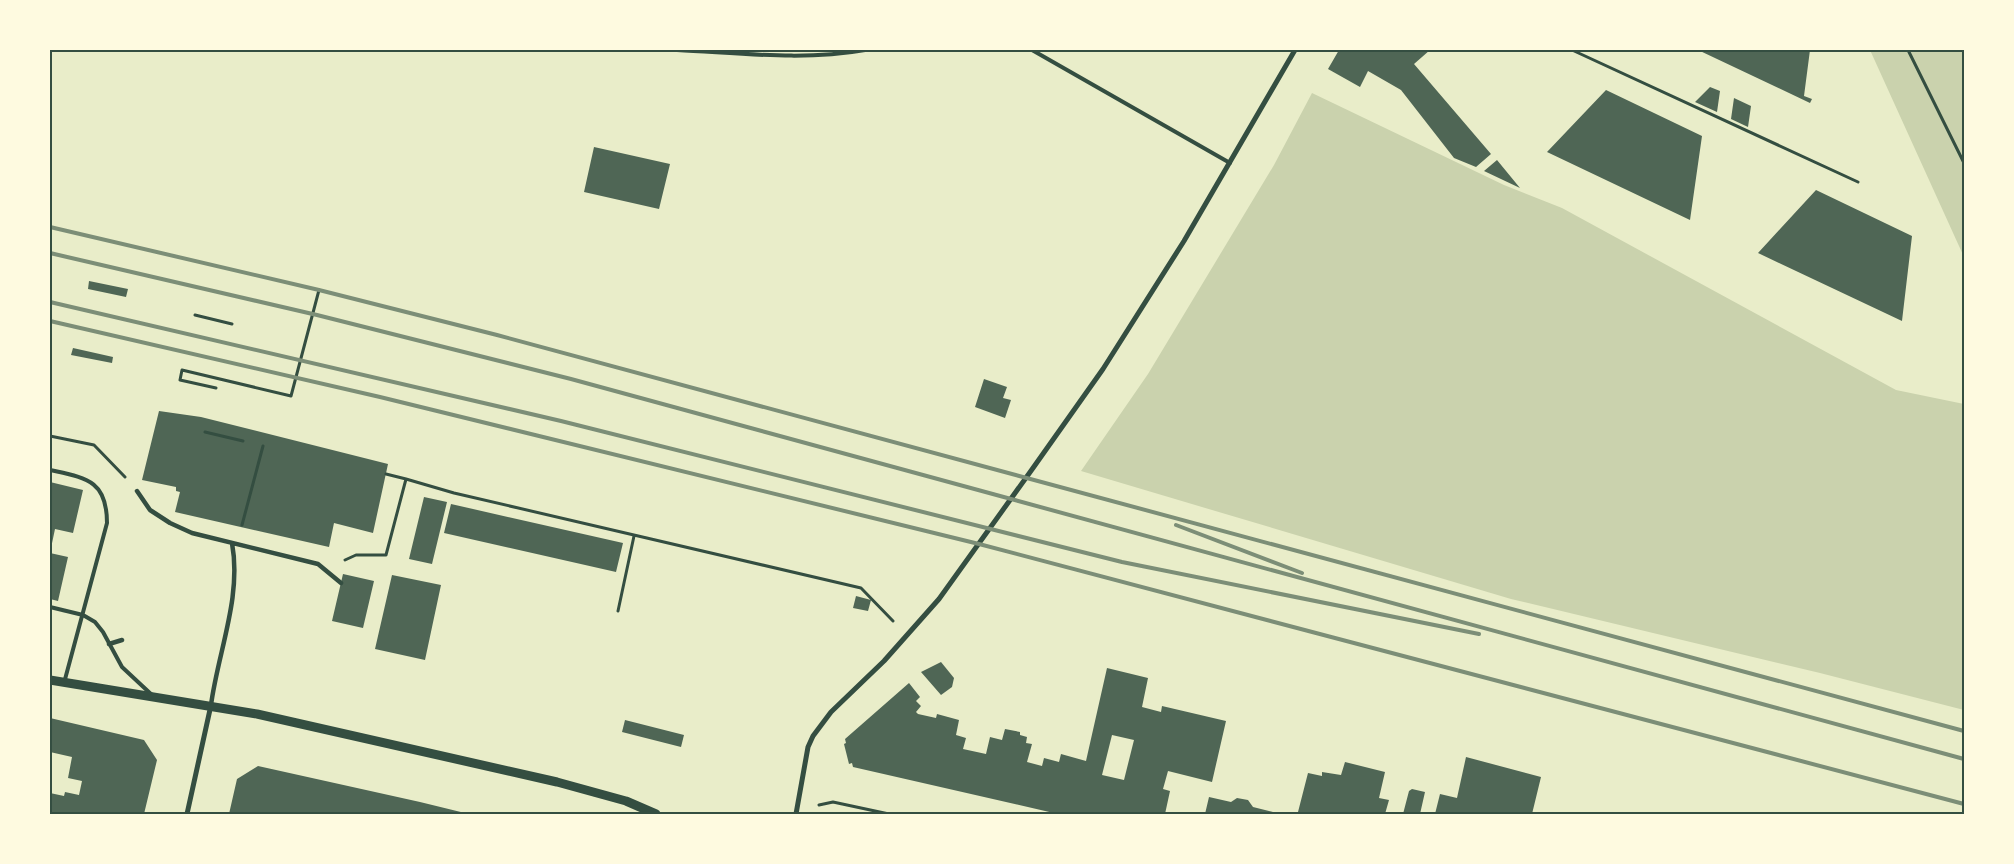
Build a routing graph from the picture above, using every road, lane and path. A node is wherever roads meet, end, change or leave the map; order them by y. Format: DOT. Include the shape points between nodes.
graph roads {
  1 [pos="677,50"];
  2 [pos="865,50"];
  3 [pos="1032,50"];
  4 [pos="1295,50"];
  5 [pos="1572,50"];
  6 [pos="1908,50"];
  7 [pos="1230,163"];
  8 [pos="1964,163"];
  9 [pos="1858,182"];
  10 [pos="319,290"];
  11 [pos="195,315"];
  12 [pos="232,324"];
  13 [pos="216,388"];
  14 [pos="205,432"];
  15 [pos="50,436"];
  16 [pos="243,441"];
  17 [pos="263,446"];
  18 [pos="50,470"];
  19 [pos="386,474"];
  20 [pos="406,478"];
  21 [pos="138,491"];
  22 [pos="242,527"];
  23 [pos="634,536"];
  24 [pos="232,543"];
  25 [pos="325,570"];
  26 [pos="341,583"];
  27 [pos="50,607"];
  28 [pos="618,611"];
  29 [pos="83,615"];
  30 [pos="908,635"];
  31 [pos="122,640"];
  32 [pos="110,644"];
  33 [pos="50,680"];
  34 [pos="64,683"];
  35 [pos="154,696"];
  36 [pos="211,705"];
  37 [pos="812,806"];
  38 [pos="186,814"];
  39 [pos="656,814"];
  40 [pos="796,814"];
  41 [pos="889,814"];
  1 -- 2 [label="lane" via="788,56 840,55"];
  3 -- 7 [label="lane"];
  4 -- 7 [label="street"];
  5 -- 9 [label="path"];
  6 -- 8 [label="path"];
  7 -- 30 [label="street" via="1103,369 939,599"];
  10 -- 13 [label="path" via="291,396 182,370 180,380"];
  11 -- 12 [label="path"];
  14 -- 16 [label="path"];
  15 -- 21 [label="path" via="94,446"];
  17 -- 22 [label="path"];
  18 -- 29 [label="lane" via="92,482 105,500 107,523"];
  19 -- 20 [label="path"];
  20 -- 23 [label="path" via="454,493"];
  20 -- 25 [label="path" via="386,555 356,555"];
  21 -- 24 [label="street" via="155,516 192,533"];
  23 -- 28 [label="path"];
  23 -- 30 [label="path" via="861,588"];
  24 -- 25 [label="street" via="318,564"];
  24 -- 36 [label="street" via="236,563 234,590"];
  25 -- 26 [label="street"];
  27 -- 29 [label="lane"];
  29 -- 32 [label="lane" via="99,626"];
  29 -- 34 [label="lane"];
  30 -- 40 [label="street" via="831,712 813,736 808,747"];
  31 -- 32 [label="street"];
  32 -- 35 [label="lane" via="122,667"];
  33 -- 34 [label="street"];
  34 -- 35 [label="street"];
  35 -- 36 [label="street"];
  36 -- 38 [label="street"];
  36 -- 39 [label="street" via="556,782 626,801"];
  37 -- 41 [label="path" via="832,802"];
}
